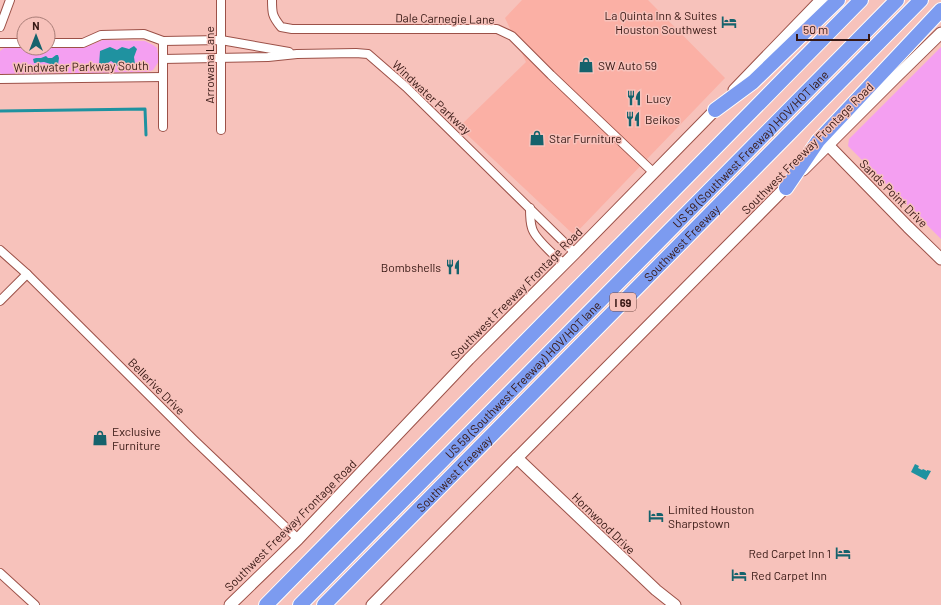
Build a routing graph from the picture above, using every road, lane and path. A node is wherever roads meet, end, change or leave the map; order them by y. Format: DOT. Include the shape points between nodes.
graph roads {
  1 [pos="10,0"];
  2 [pos="221,0"];
  3 [pos="272,0"];
  4 [pos="838,0"];
  5 [pos="861,0"];
  6 [pos="897,0"];
  7 [pos="921,0"];
  8 [pos="819,1"];
  9 [pos="941,10"];
  10 [pos="0,27"];
  11 [pos="941,33"];
  12 [pos="221,40"];
  13 [pos="163,41"];
  14 [pos="0,43"];
  15 [pos="16,43"];
  16 [pos="56,43"];
  17 [pos="297,54"];
  18 [pos="221,58"];
  19 [pos="163,59"];
  20 [pos="163,77"];
  21 [pos="0,79"];
  22 [pos="715,110"];
  23 [pos="163,126"];
  24 [pos="221,130"];
  25 [pos="828,145"];
  26 [pos="654,173"];
  27 [pos="786,188"];
  28 [pos="530,208"];
  29 [pos="0,250"];
  30 [pos="575,253"];
  31 [pos="941,259"];
  32 [pos="564,264"];
  33 [pos="27,274"];
  34 [pos="0,301"];
  35 [pos="517,458"];
  36 [pos="298,539"];
  37 [pos="0,573"];
  38 [pos="35,605"];
  39 [pos="230,605"];
  40 [pos="266,605"];
  41 [pos="300,605"];
  42 [pos="324,605"];
  43 [pos="372,605"];
  44 [pos="675,605"];
  1 -- 10 [label="street"];
  2 -- 12 [label="street, Arrowana Lane"];
  3 -- 26 [label="street, Dale Carnegie Lane" via="272,13 276,21 281,27 292,29 497,29 512,36"];
  4 -- 22 [label="highway" via="753,82"];
  5 -- 40 [label="highway"];
  6 -- 41 [label="highway, US 59 (Southwest Freeway) HOV/HOT lane"];
  7 -- 42 [label="highway, Southwest Freeway / I 69"];
  8 -- 22 [label="main road, Southwest Freeway Frontage Road"];
  9 -- 27 [label="highway" via="818,141"];
  11 -- 25 [label="main road, Southwest Freeway Frontage Road"];
  12 -- 13 [label="street, Windwater Parkway"];
  12 -- 17 [label="street, Windwater Parkway"];
  12 -- 18 [label="street, Arrowana Lane"];
  13 -- 16 [label="street" via="144,34 101,35 83,43"];
  13 -- 19 [label="street"];
  14 -- 15 [label="street"];
  17 -- 18 [label="street, Windwater Parkway"];
  17 -- 28 [label="street, Windwater Parkway" via="368,54 406,87"];
  18 -- 19 [label="street, Windwater Parkway"];
  18 -- 24 [label="street, Arrowana Lane"];
  19 -- 20 [label="street"];
  20 -- 21 [label="street, Windwater Parkway South"];
  20 -- 23 [label="street"];
  22 -- 26 [label="main road, Southwest Freeway Frontage Road"];
  25 -- 27 [label="main road, Southwest Freeway Frontage Road"];
  25 -- 31 [label="main road, Sands Point Drive"];
  26 -- 30 [label="main road, Southwest Freeway Frontage Road"];
  27 -- 35 [label="main road, Southwest Freeway Frontage Road"];
  28 -- 30 [label="street, Windwater Parkway"];
  28 -- 32 [label="street" via="532,230"];
  29 -- 33 [label="street, Bellerive Drive"];
  30 -- 32 [label="main road, Southwest Freeway Frontage Road"];
  32 -- 36 [label="main road, Southwest Freeway Frontage Road" via="454,374"];
  33 -- 34 [label="street"];
  33 -- 36 [label="street, Bellerive Drive"];
  35 -- 43 [label="main road, Southwest Freeway Frontage Road"];
  35 -- 44 [label="main road, Hornwood Drive"];
  36 -- 39 [label="main road, Southwest Freeway Frontage Road"];
  37 -- 38 [label="street"];
}
